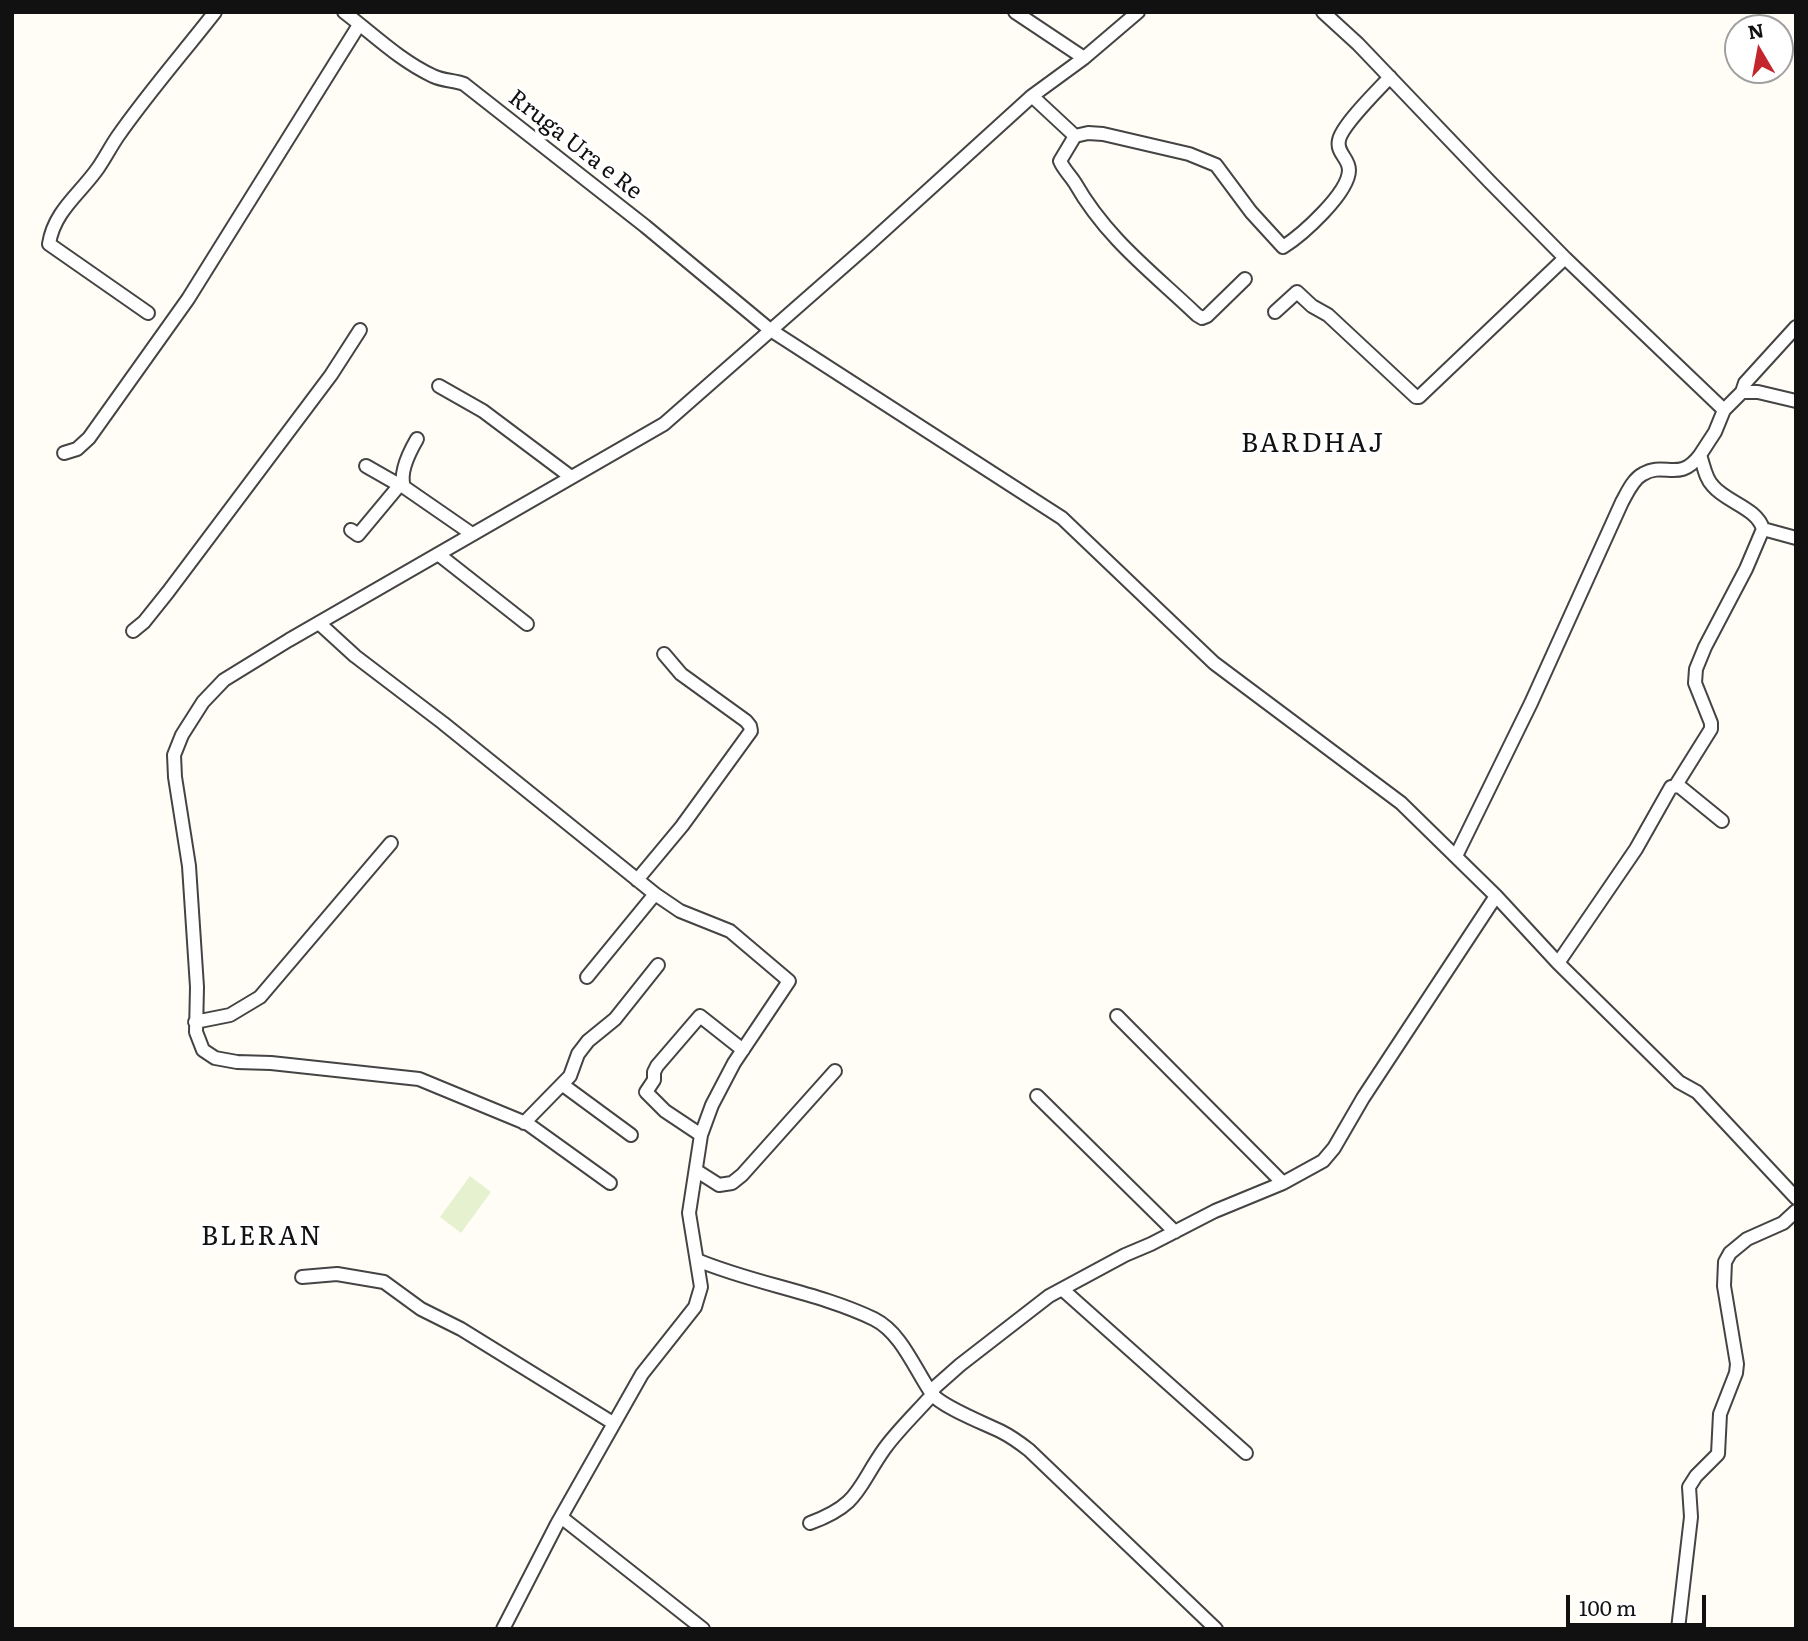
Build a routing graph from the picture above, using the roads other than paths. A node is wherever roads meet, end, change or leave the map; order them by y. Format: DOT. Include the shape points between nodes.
graph roads {
  1 [pos="215,12"];
  2 [pos="344,12"];
  3 [pos="1015,12"];
  4 [pos="1138,12"];
  5 [pos="1323,12"];
  6 [pos="359,24"];
  7 [pos="1084,58"];
  8 [pos="1390,77"];
  9 [pos="1032,96"];
  10 [pos="1075,136"];
  11 [pos="1565,258"];
  12 [pos="1245,279"];
  13 [pos="1275,312"];
  14 [pos="148,313"];
  15 [pos="1796,327"];
  16 [pos="769,329"];
  17 [pos="360,330"];
  18 [pos="439,386"];
  19 [pos="1742,392"];
  20 [pos="1796,401"];
  21 [pos="1724,410"];
  22 [pos="416,439"];
  23 [pos="64,453"];
  24 [pos="1700,455"];
  25 [pos="366,466"];
  26 [pos="571,477"];
  27 [pos="403,484"];
  28 [pos="1763,528"];
  29 [pos="351,530"];
  30 [pos="472,534"];
  31 [pos="1796,538"];
  32 [pos="438,554"];
  33 [pos="320,624"];
  34 [pos="527,624"];
  35 [pos="133,631"];
  36 [pos="664,654"];
  37 [pos="1676,785"];
  38 [pos="1722,821"];
  39 [pos="391,844"];
  40 [pos="1456,856"];
  41 [pos="637,880"];
  42 [pos="655,894"];
  43 [pos="1496,896"];
  44 [pos="1558,962"];
  45 [pos="658,965"];
  46 [pos="587,977"];
  47 [pos="1117,1016"];
  48 [pos="195,1022"];
  49 [pos="743,1050"];
  50 [pos="835,1071"];
  51 [pos="563,1085"];
  52 [pos="1037,1096"];
  53 [pos="524,1123"];
  54 [pos="631,1135"];
  55 [pos="701,1135"];
  56 [pos="697,1171"];
  57 [pos="610,1183"];
  58 [pos="1283,1183"];
  59 [pos="1794,1193"];
  60 [pos="1796,1211"];
  61 [pos="1175,1232"];
  62 [pos="697,1260"];
  63 [pos="302,1277"];
  64 [pos="1062,1289"];
  65 [pos="932,1395"];
  66 [pos="613,1423"];
  67 [pos="1246,1453"];
  68 [pos="561,1517"];
  69 [pos="810,1523"];
  70 [pos="503,1629"];
  71 [pos="704,1629"];
  72 [pos="1216,1629"];
  73 [pos="1678,1629"];
  1 -- 14 [label="street" via="96,171 69,200 51,231 49,244"];
  2 -- 6 [label="street, Rruga Ura e Re"];
  3 -- 7 [label="street"];
  4 -- 7 [label="street"];
  5 -- 8 [label="street"];
  6 -- 16 [label="street, Rruga Ura e Re" via="434,76 464,84"];
  6 -- 23 [label="street" via="188,299 89,438"];
  7 -- 9 [label="street"];
  8 -- 10 [label="street" via="1340,136 1339,150 1349,174 1338,194 1283,247 1216,165 1103,134"];
  8 -- 11 [label="street"];
  9 -- 10 [label="street"];
  9 -- 16 [label="street"];
  10 -- 12 [label="street" via="1060,161 1081,196 1108,233 1197,315 1207,316"];
  11 -- 13 [label="street" via="1419,397 1297,292"];
  11 -- 21 [label="street"];
  15 -- 19 [label="street"];
  16 -- 26 [label="street" via="664,424"];
  16 -- 40 [label="street, Rruga Ura e Re" via="1062,518 1214,663 1401,803"];
  17 -- 35 [label="street" via="168,592"];
  18 -- 26 [label="street" via="483,411"];
  19 -- 20 [label="street"];
  19 -- 21 [label="street"];
  21 -- 24 [label="street"];
  22 -- 27 [label="street"];
  24 -- 28 [label="street" via="1710,484 1757,517"];
  24 -- 40 [label="street" via="1692,467 1643,474 1622,502"];
  25 -- 27 [label="street"];
  26 -- 30 [label="street"];
  27 -- 29 [label="street" via="358,535"];
  27 -- 30 [label="street"];
  28 -- 31 [label="street"];
  28 -- 37 [label="street" via="1696,669 1695,683 1711,729"];
  30 -- 32 [label="street"];
  32 -- 33 [label="street"];
  32 -- 34 [label="street"];
  33 -- 41 [label="street"];
  33 -- 48 [label="street" via="211,692 174,755 189,866"];
  36 -- 41 [label="street" via="681,674 746,721 751,731"];
  37 -- 38 [label="street"];
  37 -- 44 [label="street"];
  39 -- 48 [label="street" via="260,997 230,1015"];
  40 -- 43 [label="street, Rruga Ura e Re"];
  41 -- 42 [label="street"];
  42 -- 46 [label="street"];
  42 -- 49 [label="street" via="680,911 730,931 789,979"];
  43 -- 44 [label="street, Rruga Ura e Re"];
  43 -- 58 [label="street" via="1334,1148 1323,1161"];
  44 -- 59 [label="street, Rruga Ura e Re" via="1679,1082 1697,1092"];
  45 -- 51 [label="street" via="615,1019 588,1041"];
  47 -- 58 [label="street"];
  48 -- 53 [label="street" via="203,1050 215,1058 419,1079"];
  49 -- 55 [label="street"];
  49 -- 55 [label="street" via="700,1016 653,1072 654,1080 646,1092"];
  50 -- 56 [label="street" via="733,1183 719,1185"];
  51 -- 53 [label="street"];
  51 -- 54 [label="street"];
  52 -- 61 [label="street"];
  53 -- 57 [label="street"];
  55 -- 56 [label="street"];
  56 -- 62 [label="street" via="689,1213"];
  58 -- 61 [label="street"];
  60 -- 73 [label="street" via="1783,1223 1747,1239 1725,1262 1723,1278 1736,1373 1720,1415 1718,1454 1689,1487 1692,1517"];
  61 -- 64 [label="street"];
  62 -- 65 [label="street" via="876,1320 891,1331"];
  62 -- 66 [label="street" via="701,1287 695,1307 642,1374"];
  63 -- 66 [label="street" via="337,1274 384,1282 421,1309"];
  64 -- 65 [label="street" via="960,1365"];
  64 -- 67 [label="street"];
  65 -- 69 [label="street" via="884,1449 861,1488 843,1507"];
  65 -- 72 [label="street" via="1029,1450"];
  66 -- 68 [label="street"];
  68 -- 70 [label="street"];
  68 -- 71 [label="street"];
}
